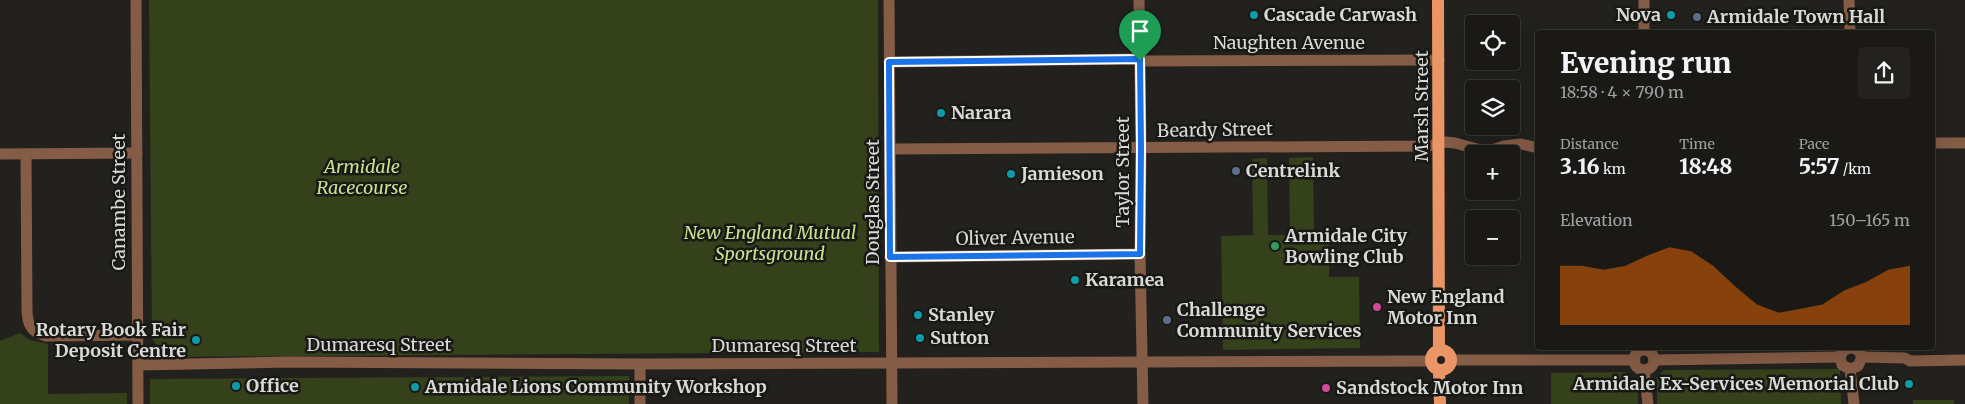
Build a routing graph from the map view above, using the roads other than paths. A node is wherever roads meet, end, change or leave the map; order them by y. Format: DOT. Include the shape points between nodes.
graph roads {
  1 [pos="136,0"];
  2 [pos="889,0"];
  3 [pos="1139,0"];
  4 [pos="1438,0"];
  5 [pos="1644,0"];
  6 [pos="1850,0"];
  7 [pos="1644,30"];
  8 [pos="1850,30"];
  9 [pos="1140,60"];
  10 [pos="1439,60"];
  11 [pos="889,62"];
  12 [pos="1935,143"];
  13 [pos="1965,143"];
  14 [pos="1439,144"];
  15 [pos="1535,147"];
  16 [pos="1141,148"];
  17 [pos="890,150"];
  18 [pos="137,153"];
  19 [pos="0,154"];
  20 [pos="26,154"];
  21 [pos="1140,254"];
  22 [pos="890,257"];
  23 [pos="138,335"];
  24 [pos="1439,350"];
  25 [pos="1643,350"];
  26 [pos="1646,350"];
  27 [pos="1844,350"];
  28 [pos="1858,350"];
  29 [pos="1965,354"];
  30 [pos="1840,357"];
  31 [pos="1862,357"];
  32 [pos="1905,358"];
  33 [pos="1451,360"];
  34 [pos="1634,360"];
  35 [pos="1654,360"];
  36 [pos="1965,360"];
  37 [pos="1143,361"];
  38 [pos="1430,361"];
  39 [pos="892,363"];
  40 [pos="640,364"];
  41 [pos="138,366"];
  42 [pos="1850,369"];
  43 [pos="1440,370"];
  44 [pos="1644,370"];
  45 [pos="138,404"];
  46 [pos="640,404"];
  47 [pos="892,404"];
  48 [pos="1143,404"];
  49 [pos="1440,404"];
  50 [pos="1648,404"];
  51 [pos="1854,404"];
  1 -- 18 [label="street, Canambe Street"];
  2 -- 11 [label="street, Douglas Street"];
  3 -- 9 [label="street, Taylor Street"];
  4 -- 10 [label="main road, Marsh Street"];
  5 -- 7 [label="street"];
  6 -- 8 [label="street"];
  9 -- 10 [label="street, Naughten Avenue"];
  9 -- 11 [label="street, Naughten Avenue"];
  9 -- 16 [label="street, Taylor Street"];
  10 -- 14 [label="main road, Marsh Street"];
  11 -- 17 [label="street, Douglas Street"];
  12 -- 13 [label="street"];
  14 -- 15 [label="street, Beardy Street" via="1455,143 1489,151 1512,144"];
  14 -- 16 [label="street, Beardy Street"];
  14 -- 24 [label="main road, Marsh Street"];
  16 -- 17 [label="street, Beardy Street"];
  16 -- 21 [label="street, Taylor Street"];
  17 -- 22 [label="street, Douglas Street"];
  18 -- 20 [label="street"];
  18 -- 23 [label="street, Canambe Street"];
  19 -- 20 [label="street"];
  20 -- 23 [label="street" via="29,326 36,334 46,336"];
  21 -- 22 [label="street, Oliver Avenue"];
  21 -- 37 [label="street, Taylor Street"];
  22 -- 39 [label="street, Douglas Street"];
  23 -- 41 [label="street, Canambe Street"];
  24 -- 33 [label="main road" via="1448,352"];
  24 -- 38 [label="main road" via="1434,352"];
  25 -- 34 [label="street"];
  26 -- 35 [label="street"];
  27 -- 30 [label="street"];
  28 -- 31 [label="street"];
  29 -- 32 [label="street" via="1909,355"];
  30 -- 35 [label="street"];
  30 -- 42 [label="street" via="1842,365"];
  31 -- 32 [label="street"];
  31 -- 42 [label="street" via="1858,366"];
  32 -- 36 [label="street" via="1910,361"];
  33 -- 34 [label="street"];
  33 -- 43 [label="main road" via="1446,369"];
  34 -- 44 [label="street" via="1637,367"];
  35 -- 44 [label="street" via="1652,367"];
  37 -- 38 [label="street, Dumaresq Street"];
  37 -- 39 [label="street, Dumaresq Street"];
  37 -- 48 [label="street, Taylor Street"];
  38 -- 43 [label="main road"];
  39 -- 40 [label="street, Dumaresq Street"];
  39 -- 47 [label="street, Douglas Street"];
  40 -- 41 [label="street, Dumaresq Street" via="288,362"];
  40 -- 46 [label="street"];
  41 -- 45 [label="street, Canambe Street"];
  42 -- 51 [label="street"];
  43 -- 49 [label="main road"];
  44 -- 50 [label="street"];
}
